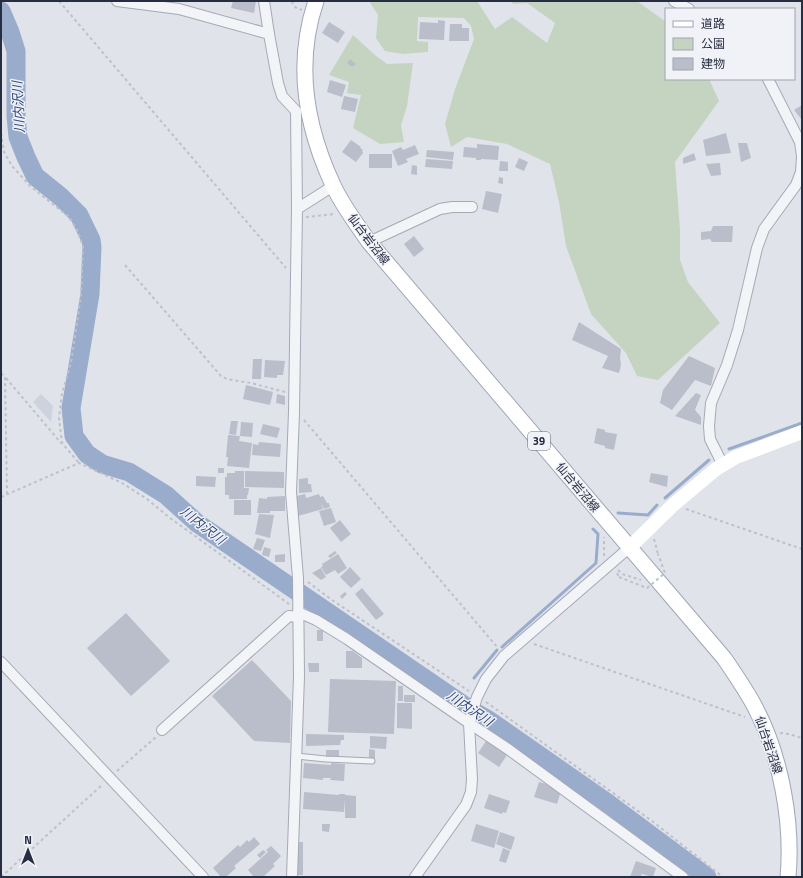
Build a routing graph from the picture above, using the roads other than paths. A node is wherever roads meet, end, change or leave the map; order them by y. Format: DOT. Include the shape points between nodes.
graph roads {
  1 [pos="117,1"];
  2 [pos="264,1"];
  3 [pos="316,1"];
  4 [pos="674,1"];
  5 [pos="139,3"];
  6 [pos="163,4"];
  7 [pos="687,8"];
  8 [pos="269,34"];
  9 [pos="769,80"];
  10 [pos="802,156"];
  11 [pos="333,186"];
  12 [pos="472,207"];
  13 [pos="297,209"];
  14 [pos="369,242"];
  15 [pos="802,432"];
  16 [pos="723,465"];
  17 [pos="630,547"];
  18 [pos="298,611"];
  19 [pos="1,662"];
  20 [pos="469,721"];
  21 [pos="162,730"];
  22 [pos="296,756"];
  23 [pos="372,761"];
  24 [pos="203,877"];
  25 [pos="292,877"];
  26 [pos="415,877"];
  27 [pos="683,877"];
  28 [pos="788,877"];
  1 -- 5 [label="street"];
  2 -- 8 [label="street"];
  3 -- 11 [label="main road, 仙台岩沼線 / 39" via="307,38 306,96 317,146"];
  4 -- 7 [label="street"];
  5 -- 6 [label="street"];
  6 -- 8 [label="street"];
  8 -- 13 [label="street" via="282,96 296,111"];
  9 -- 10 [label="street" via="800,142"];
  10 -- 16 [label="street" via="801,172 796,184 764,229 757,248 738,330 711,403 710,439"];
  11 -- 13 [label="street"];
  11 -- 14 [label="main road, 仙台岩沼線 / 39"];
  12 -- 14 [label="street" via="440,209"];
  13 -- 18 [label="street" via="291,492 298,576"];
  14 -- 17 [label="main road, 仙台岩沼線 / 39"];
  15 -- 16 [label="street" via="736,457"];
  16 -- 17 [label="street" via="674,505"];
  17 -- 20 [label="street" via="504,656 486,680"];
  17 -- 28 [label="main road, 仙台岩沼線 / 39" via="724,658 742,683 764,727 786,806 789,836"];
  18 -- 20 [label="street" via="348,639"];
  18 -- 21 [label="street" via="289,616"];
  18 -- 22 [label="street"];
  19 -- 24 [label="street"];
  20 -- 26 [label="street" via="471,792 466,805"];
  20 -- 27 [label="street"];
  22 -- 23 [label="lane" via="326,760"];
  22 -- 25 [label="street"];
}
